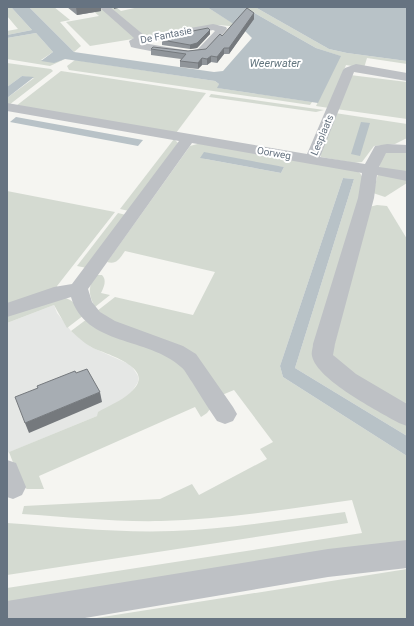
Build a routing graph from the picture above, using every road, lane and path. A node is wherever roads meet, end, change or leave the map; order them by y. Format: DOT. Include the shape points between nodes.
graph roads {
  1 [pos="104,7"];
  2 [pos="143,40"];
  3 [pos="407,77"];
  4 [pos="7,107"];
  5 [pos="188,138"];
  6 [pos="407,149"];
  7 [pos="312,159"];
  8 [pos="370,169"];
  9 [pos="407,176"];
  10 [pos="78,289"];
  11 [pos="7,310"];
  12 [pos="225,414"];
  13 [pos="407,416"];
  14 [pos="407,554"];
  15 [pos="7,616"];
  1 -- 2 [label="street"];
  2 -- 2 [label="street, De Fantasie" via="213,27 222,29 202,52 190,54 135,45 134,41"];
  3 -- 7 [label="street, Lesplaats" via="356,68 349,70"];
  4 -- 5 [label="street, Oorweg"];
  5 -- 7 [label="street, Oorweg"];
  5 -- 10 [label="street"];
  6 -- 8 [label="street" via="380,149"];
  7 -- 8 [label="street, Oorweg"];
  8 -- 9 [label="street, Oorweg"];
  8 -- 13 [label="street" via="366,198 324,344 323,357 341,376"];
  10 -- 11 [label="street"];
  10 -- 12 [label="street" via="83,306 89,314 113,329 171,349 189,361"];
  14 -- 15 [label="street" via="328,563"];
}
